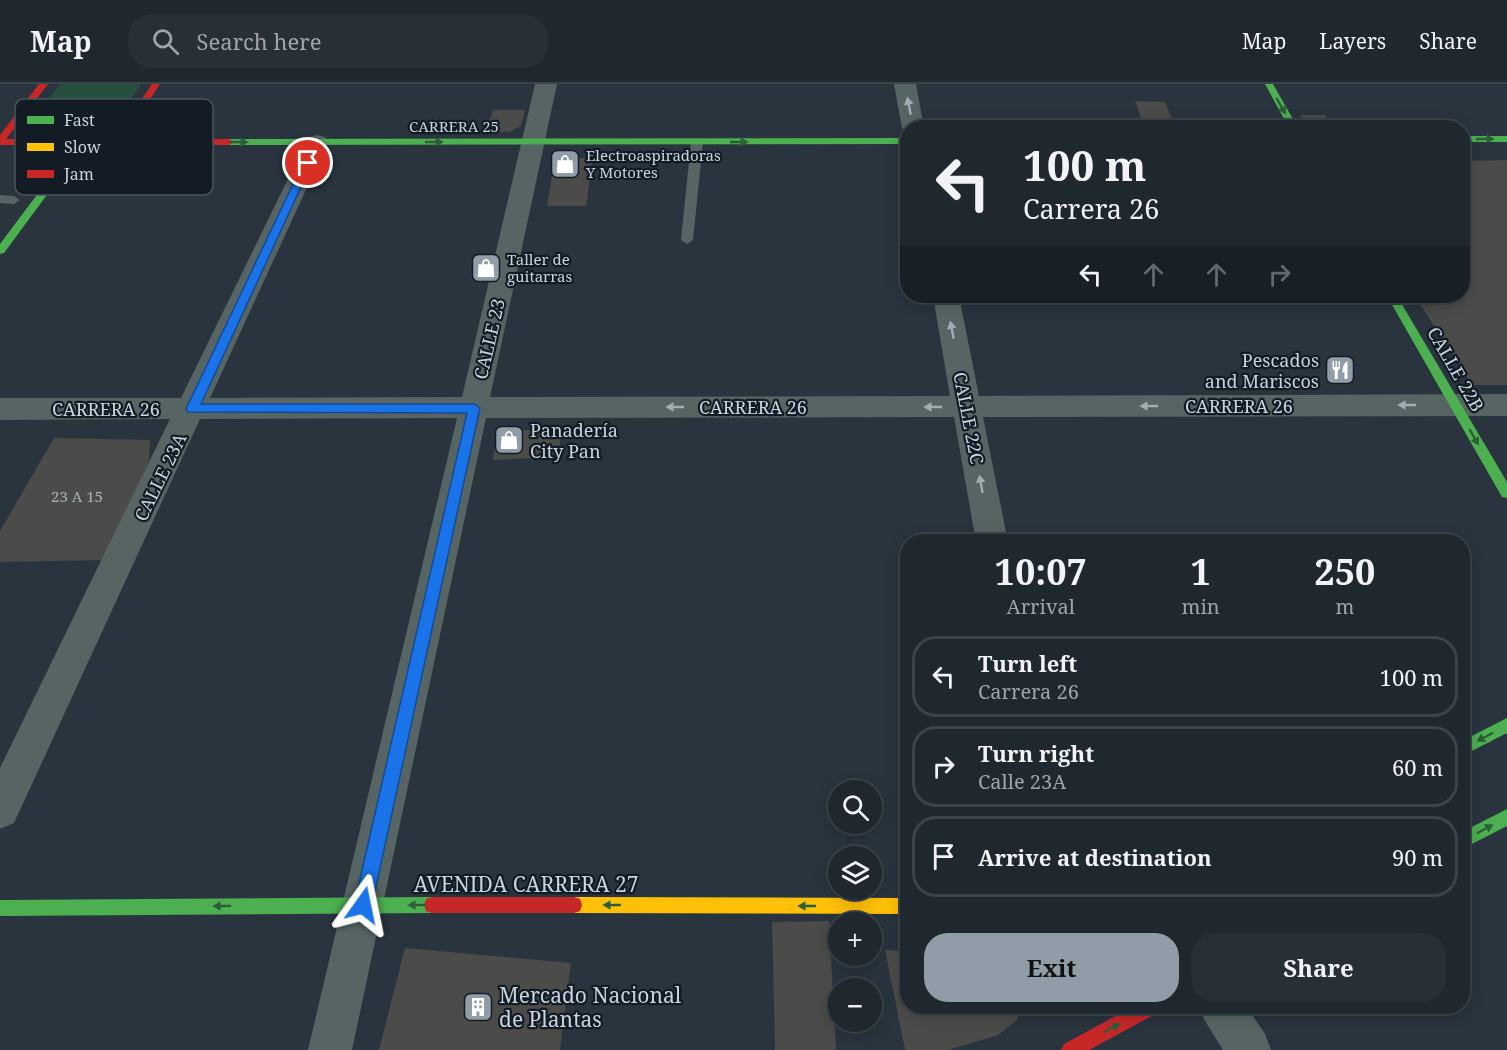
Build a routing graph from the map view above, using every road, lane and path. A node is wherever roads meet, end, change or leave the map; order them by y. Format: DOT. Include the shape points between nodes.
graph roads {
  1 [pos="44,84"];
  2 [pos="156,84"];
  3 [pos="546,84"];
  4 [pos="905,84"];
  5 [pos="1269,84"];
  6 [pos="32,99"];
  7 [pos="146,99"];
  8 [pos="912,120"];
  9 [pos="1289,120"];
  10 [pos="15,122"];
  11 [pos="1470,139"];
  12 [pos="1507,139"];
  13 [pos="0,141"];
  14 [pos="15,141"];
  15 [pos="900,141"];
  16 [pos="213,142"];
  17 [pos="317,142"];
  18 [pos="533,142"];
  19 [pos="697,142"];
  20 [pos="42,195"];
  21 [pos="687,240"];
  22 [pos="0,251"];
  23 [pos="947,303"];
  24 [pos="1396,303"];
  25 [pos="1456,405"];
  26 [pos="1507,405"];
  27 [pos="967,406"];
  28 [pos="474,408"];
  29 [pos="192,409"];
  30 [pos="0,410"];
  31 [pos="1507,492"];
  32 [pos="991,534"];
  33 [pos="1507,725"];
  34 [pos="1470,745"];
  35 [pos="0,810"];
  36 [pos="1507,817"];
  37 [pos="1470,837"];
  38 [pos="363,905"];
  39 [pos="900,906"];
  40 [pos="0,908"];
  41 [pos="1138,1014"];
  42 [pos="1225,1014"];
  43 [pos="330,1050"];
  44 [pos="1070,1050"];
  45 [pos="1250,1050"];
  1 -- 6 [label="street"];
  2 -- 7 [label="street"];
  3 -- 18 [label="street, CALLE 23"];
  8 -- 4 [label="street, one-way"];
  5 -- 9 [label="street, one-way"];
  10 -- 13 [label="street"];
  11 -- 12 [label="street, one-way"];
  13 -- 14 [label="street, CARRERA 25"];
  19 -- 15 [label="street, CARRERA 25, one-way"];
  16 -- 17 [label="street, CARRERA 25, one-way"];
  17 -- 18 [label="street, CARRERA 25, one-way"];
  17 -- 29 [label="street, CALLE 23A"];
  18 -- 19 [label="street, CARRERA 25"];
  18 -- 28 [label="street, CALLE 23"];
  19 -- 21 [label="lane"];
  20 -- 22 [label="street"];
  27 -- 23 [label="street, CALLE 22C, one-way"];
  24 -- 25 [label="street, CALLE 22B"];
  25 -- 26 [label="street, CARRERA 26"];
  25 -- 27 [label="street, CARRERA 26, one-way"];
  25 -- 31 [label="street, CALLE 22B, one-way"];
  27 -- 28 [label="street, CARRERA 26, one-way"];
  32 -- 27 [label="street, CALLE 22C, one-way"];
  28 -- 29 [label="street, CARRERA 26"];
  28 -- 38 [label="street, CALLE 23"];
  29 -- 30 [label="street, CARRERA 26"];
  29 -- 35 [label="street, CALLE 23A"];
  33 -- 34 [label="street, one-way"];
  37 -- 36 [label="street, one-way"];
  39 -- 38 [label="street, AVENIDA CARRERA 27, one-way"];
  38 -- 40 [label="street, AVENIDA CARRERA 27, one-way"];
  38 -- 43 [label="street, CALLE 23"];
  44 -- 41 [label="street, one-way"];
  42 -- 45 [label="street"];
}
